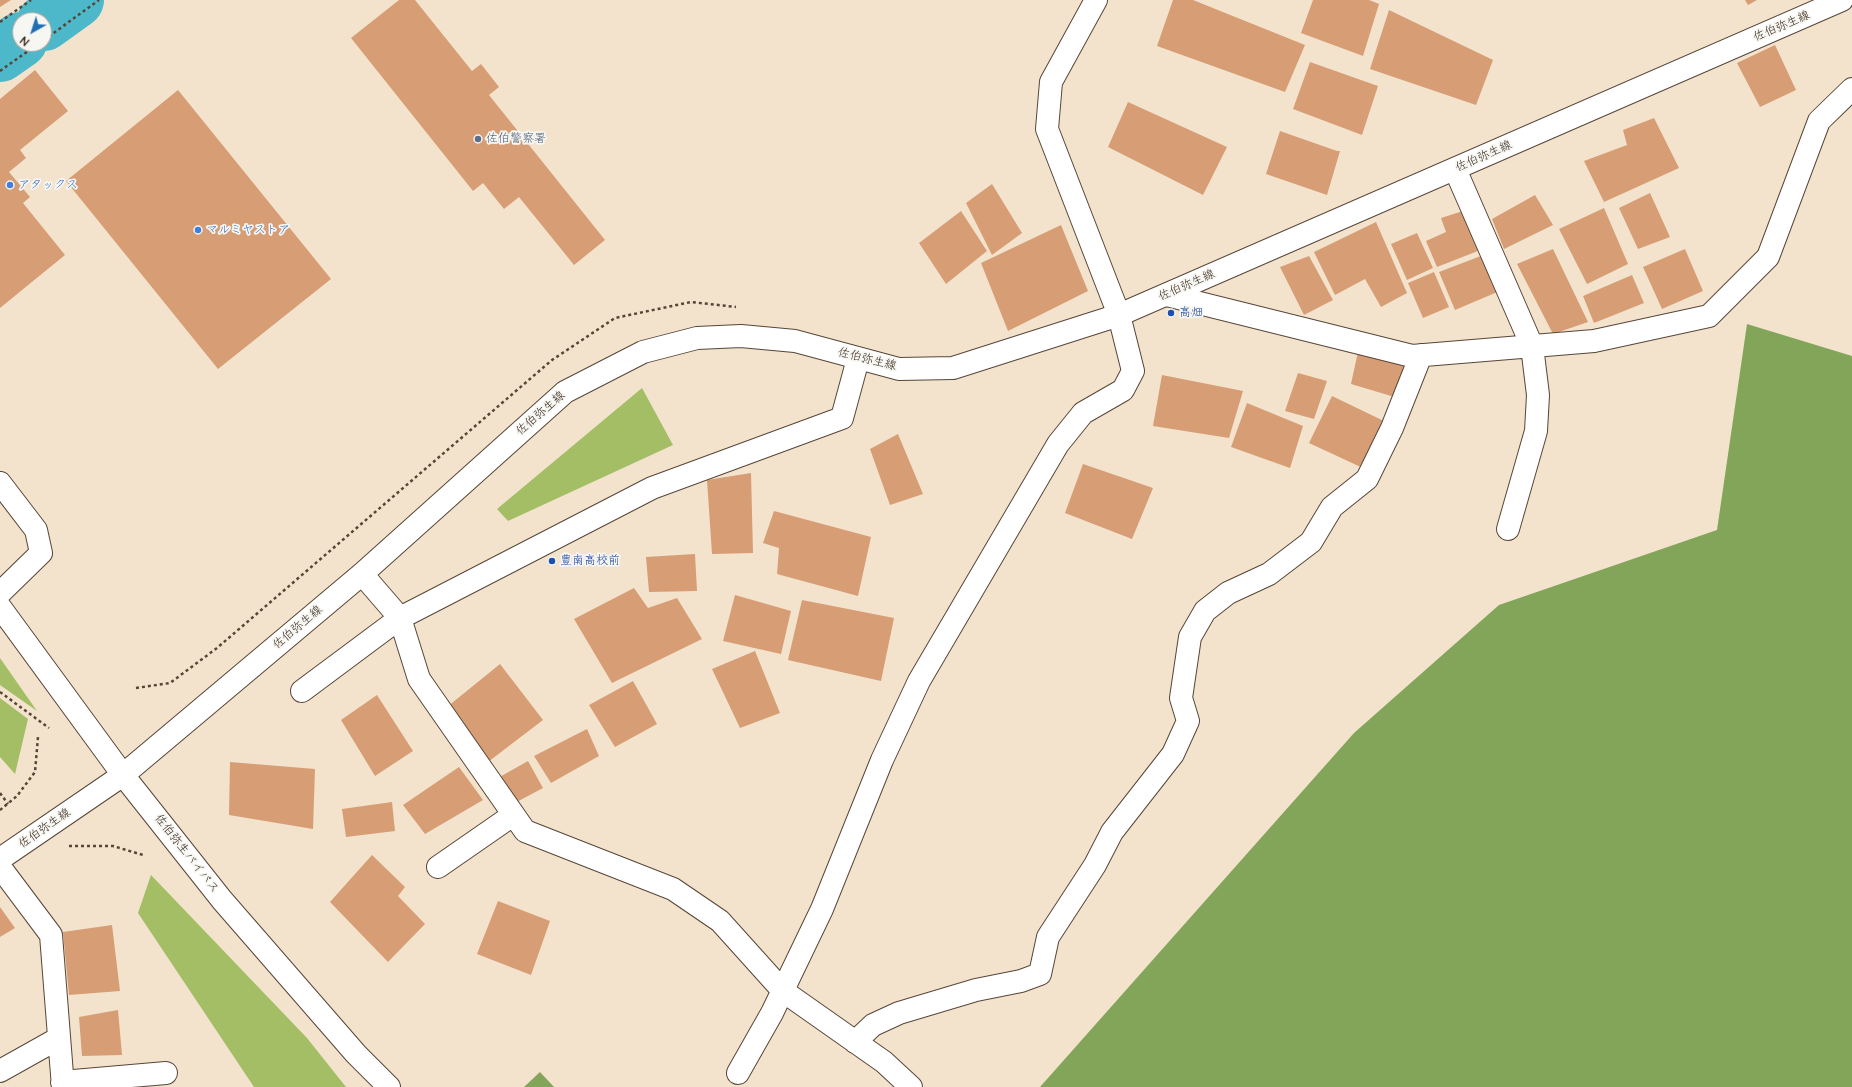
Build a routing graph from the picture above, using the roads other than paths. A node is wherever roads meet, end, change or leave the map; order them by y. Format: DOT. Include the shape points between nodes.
graph roads {
  1 [pos="1096,0"];
  2 [pos="1842,0"];
  3 [pos="1852,90"];
  4 [pos="1455,169"];
  5 [pos="1167,295"];
  6 [pos="1119,315"];
  7 [pos="1532,346"];
  8 [pos="1421,355"];
  9 [pos="858,359"];
  10 [pos="0,483"];
  11 [pos="1508,529"];
  12 [pos="362,574"];
  13 [pos="0,593"];
  14 [pos="0,607"];
  15 [pos="400,618"];
  16 [pos="302,691"];
  17 [pos="123,775"];
  18 [pos="513,815"];
  19 [pos="0,859"];
  20 [pos="0,867"];
  21 [pos="438,867"];
  22 [pos="783,991"];
  23 [pos="59,1038"];
  24 [pos="855,1042"];
  25 [pos="0,1071"];
  26 [pos="166,1073"];
  27 [pos="738,1073"];
  28 [pos="62,1084"];
  29 [pos="389,1087"];
  30 [pos="911,1087"];
  1 -- 6 [label="main road" via="1051,82 1047,129"];
  2 -- 4 [label="main road, 佐伯弥生線"];
  3 -- 7 [label="main road" via="1819,121 1768,257 1710,316 1594,341"];
  4 -- 5 [label="main road, 佐伯弥生線"];
  4 -- 7 [label="main road"];
  5 -- 6 [label="main road, 佐伯弥生線"];
  5 -- 8 [label="main road" via="1404,354"];
  6 -- 9 [label="main road, 佐伯弥生線" via="953,368 899,369"];
  6 -- 22 [label="main road" via="1133,371 1123,390 1083,413 1058,444 919,681 882,760 822,909"];
  7 -- 8 [label="main road"];
  7 -- 11 [label="main road" via="1538,395 1536,431"];
  8 -- 24 [label="main road" via="1392,428 1367,479 1332,507 1310,542 1269,574 1228,593 1205,611 1190,637 1181,698 1188,722 1173,754 1112,832 1095,865 1048,937 1040,974 899,1013 873,1025"];
  9 -- 12 [label="main road, 佐伯弥生線" via="795,341 741,336 697,338 642,352 564,392"];
  9 -- 15 [label="main road" via="842,418 652,488"];
  10 -- 13 [label="main road" via="36,530 41,553"];
  12 -- 15 [label="main road"];
  12 -- 17 [label="main road, 佐伯弥生線"];
  14 -- 17 [label="main road, 佐伯弥生バイパス"];
  15 -- 16 [label="main road"];
  15 -- 18 [label="main road" via="419,679"];
  17 -- 19 [label="main road, 佐伯弥生線"];
  17 -- 29 [label="main road, 佐伯弥生バイパス" via="222,900 356,1054"];
  18 -- 21 [label="main road"];
  18 -- 22 [label="main road" via="525,831 678,893 720,921"];
  20 -- 23 [label="main road" via="51,935"];
  22 -- 24 [label="main road"];
  22 -- 27 [label="main road"];
  23 -- 25 [label="main road"];
  23 -- 28 [label="main road"];
  24 -- 30 [label="main road" via="884,1062"];
  26 -- 28 [label="main road"];
}
